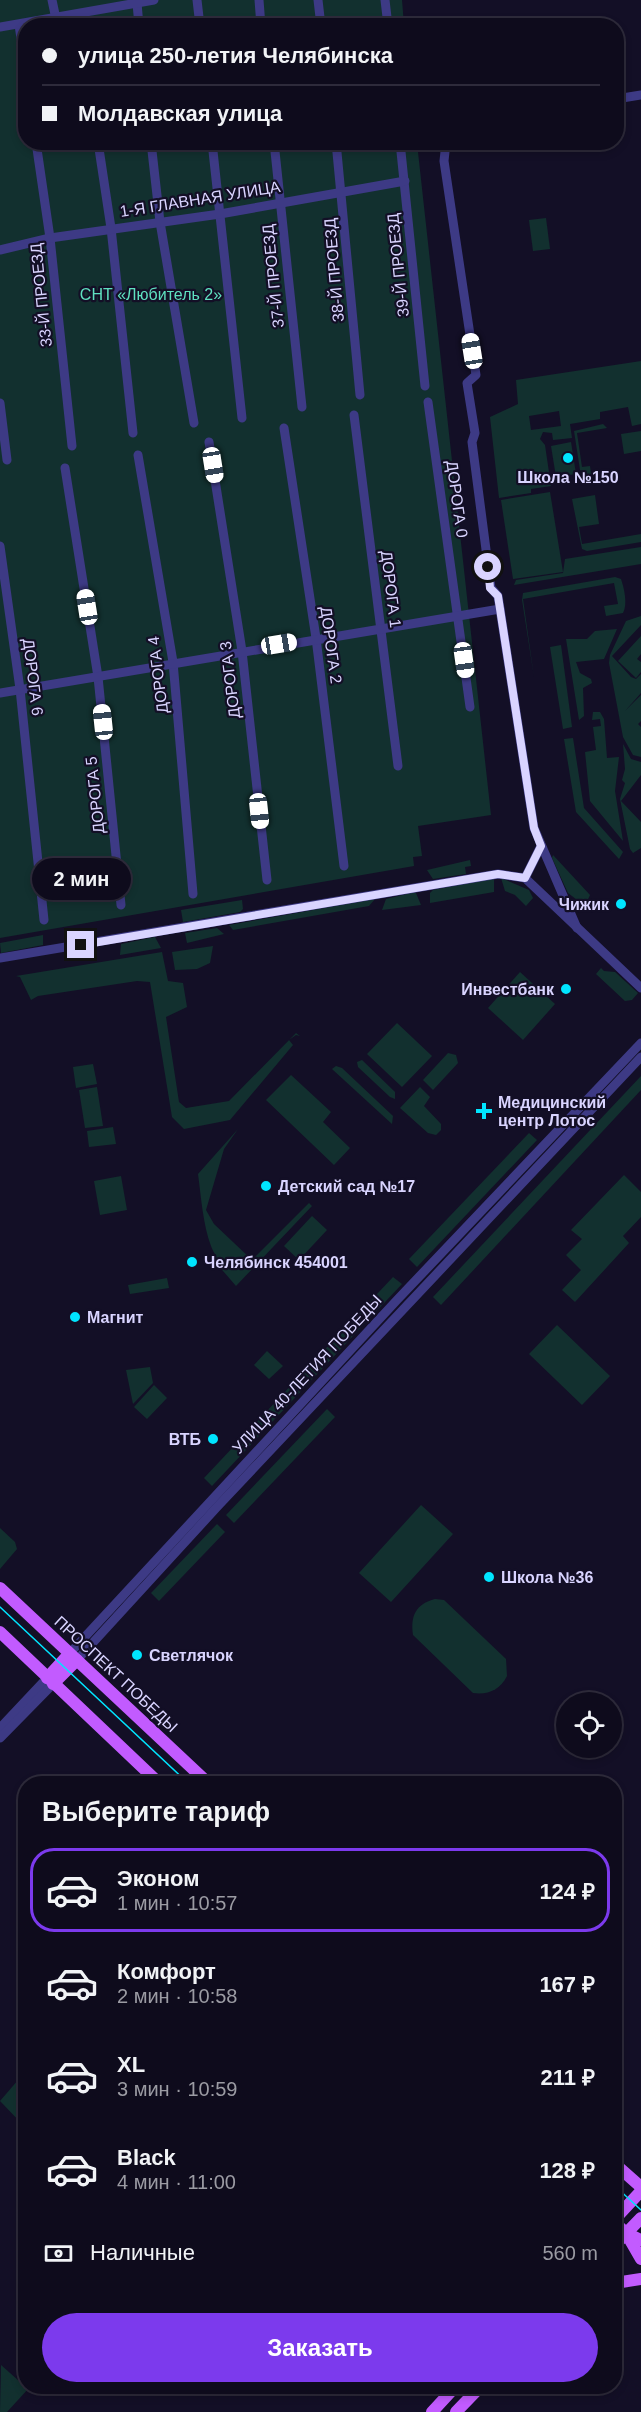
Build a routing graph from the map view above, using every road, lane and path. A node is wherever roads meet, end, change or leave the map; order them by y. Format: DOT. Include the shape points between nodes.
graph roads {
  1 [pos="52,0"];
  2 [pos="154,0"];
  3 [pos="197,0"];
  4 [pos="259,0"];
  5 [pos="318,0"];
  6 [pos="385,0"];
  7 [pos="122,2"];
  8 [pos="136,3"];
  9 [pos="56,18"];
  10 [pos="84,18"];
  11 [pos="138,18"];
  12 [pos="199,18"];
  13 [pos="260,18"];
  14 [pos="320,18"];
  15 [pos="387,18"];
  16 [pos="18,25"];
  17 [pos="0,27"];
  18 [pos="641,95"];
  19 [pos="624,98"];
  20 [pos="37,150"];
  21 [pos="99,150"];
  22 [pos="152,150"];
  23 [pos="213,150"];
  24 [pos="275,150"];
  25 [pos="337,150"];
  26 [pos="401,150"];
  27 [pos="445,150"];
  28 [pos="405,181"];
  29 [pos="342,191"];
  30 [pos="280,201"];
  31 [pos="220,214"];
  32 [pos="160,222"];
  33 [pos="111,228"];
  34 [pos="50,238"];
  35 [pos="0,250"];
  36 [pos="424,386"];
  37 [pos="360,395"];
  38 [pos="428,402"];
  39 [pos="0,403"];
  40 [pos="302,407"];
  41 [pos="354,415"];
  42 [pos="243,418"];
  43 [pos="194,423"];
  44 [pos="284,428"];
  45 [pos="133,433"];
  46 [pos="209,442"];
  47 [pos="72,446"];
  48 [pos="138,454"];
  49 [pos="7,460"];
  50 [pos="65,468"];
  51 [pos="0,546"];
  52 [pos="500,609"];
  53 [pos="457,614"];
  54 [pos="381,627"];
  55 [pos="316,638"];
  56 [pos="242,651"];
  57 [pos="173,662"];
  58 [pos="98,676"];
  59 [pos="20,689"];
  60 [pos="0,693"];
  61 [pos="470,707"];
  62 [pos="398,766"];
  63 [pos="541,846"];
  64 [pos="344,866"];
  65 [pos="525,878"];
  66 [pos="267,880"];
  67 [pos="193,894"];
  68 [pos="121,905"];
  69 [pos="44,920"];
  70 [pos="577,928"];
  71 [pos="0,958"];
  72 [pos="641,988"];
  73 [pos="641,1043"];
  74 [pos="641,1057"];
  75 [pos="555,1141"];
  76 [pos="0,1588"];
  77 [pos="0,1632"];
  78 [pos="73,1657"];
  79 [pos="50,1681"];
  80 [pos="0,1728"];
  81 [pos="0,1738"];
  82 [pos="151,1776"];
  83 [pos="200,1776"];
  84 [pos="622,2171"];
  85 [pos="641,2189"];
  86 [pos="622,2212"];
  87 [pos="641,2218"];
  88 [pos="622,2229"];
  89 [pos="626,2233"];
  90 [pos="622,2237"];
  91 [pos="641,2240"];
  92 [pos="641,2259"];
  93 [pos="641,2279"];
  94 [pos="622,2282"];
  95 [pos="449,2394"];
  96 [pos="473,2394"];
  97 [pos="432,2412"];
  98 [pos="456,2412"];
  1 -- 9 [label="street"];
  2 -- 8 [label="street"];
  3 -- 12 [label="street"];
  4 -- 13 [label="street"];
  5 -- 14 [label="street"];
  6 -- 15 [label="street"];
  7 -- 8 [label="street"];
  7 -- 10 [label="street"];
  8 -- 11 [label="street"];
  16 -- 17 [label="street"];
  18 -- 19 [label="street"];
  20 -- 34 [label="street, 33-Й ПРОЕЗД"];
  21 -- 33 [label="street"];
  22 -- 32 [label="street"];
  23 -- 31 [label="street"];
  24 -- 30 [label="street, 37-Й ПРОЕЗД"];
  25 -- 29 [label="street, 38-Й ПРОЕЗД"];
  26 -- 28 [label="street, 39-Й ПРОЕЗД"];
  27 -- 52 [label="street" via="476,375 467,383 475,433 472,442 490,588 498,596"];
  28 -- 29 [label="street, 1-Я ГЛАВНАЯ УЛИЦА"];
  28 -- 36 [label="street, 39-Й ПРОЕЗД"];
  29 -- 30 [label="street, 1-Я ГЛАВНАЯ УЛИЦА"];
  29 -- 37 [label="street, 38-Й ПРОЕЗД"];
  30 -- 31 [label="street, 1-Я ГЛАВНАЯ УЛИЦА"];
  30 -- 40 [label="street, 37-Й ПРОЕЗД"];
  31 -- 32 [label="street, 1-Я ГЛАВНАЯ УЛИЦА"];
  31 -- 42 [label="street"];
  32 -- 33 [label="street, 1-Я ГЛАВНАЯ УЛИЦА"];
  32 -- 43 [label="street"];
  33 -- 34 [label="street, 1-Я ГЛАВНАЯ УЛИЦА"];
  33 -- 45 [label="street"];
  34 -- 35 [label="street, 1-Я ГЛАВНАЯ УЛИЦА"];
  34 -- 47 [label="street, 33-Й ПРОЕЗД"];
  38 -- 53 [label="street, ДОРОГА 0"];
  39 -- 49 [label="street"];
  41 -- 54 [label="street, ДОРОГА 1"];
  44 -- 55 [label="street, ДОРОГА 2"];
  46 -- 56 [label="street, ДОРОГА 3"];
  48 -- 57 [label="street, ДОРОГА 4"];
  50 -- 58 [label="street, ДОРОГА 5"];
  51 -- 59 [label="street, ДОРОГА 6"];
  52 -- 53 [label="street"];
  52 -- 63 [label="street" via="534,828"];
  53 -- 54 [label="street"];
  53 -- 61 [label="street, ДОРОГА 0"];
  54 -- 55 [label="street"];
  54 -- 62 [label="street, ДОРОГА 1"];
  55 -- 56 [label="street"];
  55 -- 64 [label="street, ДОРОГА 2"];
  56 -- 57 [label="street"];
  56 -- 66 [label="street, ДОРОГА 3"];
  57 -- 58 [label="street"];
  57 -- 67 [label="street, ДОРОГА 4"];
  58 -- 59 [label="street"];
  58 -- 68 [label="street, ДОРОГА 5"];
  59 -- 60 [label="street"];
  59 -- 69 [label="street, ДОРОГА 6"];
  63 -- 65 [label="street"];
  63 -- 70 [label="street"];
  65 -- 70 [label="street"];
  65 -- 71 [label="street" via="498,874"];
  70 -- 72 [label="street"];
  73 -- 75 [label="street, УЛИЦА 40-ЛЕТИЯ ПОБЕДЫ"];
  74 -- 75 [label="street, УЛИЦА 40-ЛЕТИЯ ПОБЕДЫ"];
  75 -- 78 [label="street, УЛИЦА 40-ЛЕТИЯ ПОБЕДЫ"];
  76 -- 78 [label="main road, ПРОСПЕКТ ПОБЕДЫ"];
  77 -- 79 [label="main road"];
  78 -- 79 [label="main road, УЛИЦА 40-ЛЕТИЯ ПОБЕДЫ"];
  78 -- 83 [label="main road, ПРОСПЕКТ ПОБЕДЫ"];
  79 -- 80 [label="street, УЛИЦА 40-ЛЕТИЯ ПОБЕДЫ"];
  79 -- 81 [label="street, УЛИЦА 40-ЛЕТИЯ ПОБЕДЫ"];
  79 -- 82 [label="main road"];
  84 -- 85 [label="main road"];
  85 -- 86 [label="main road"];
  87 -- 89 [label="main road"];
  88 -- 89 [label="main road"];
  89 -- 90 [label="main road"];
  89 -- 91 [label="main road"];
  89 -- 92 [label="main road"];
  93 -- 94 [label="main road"];
  95 -- 97 [label="main road"];
  96 -- 98 [label="main road"];
}
